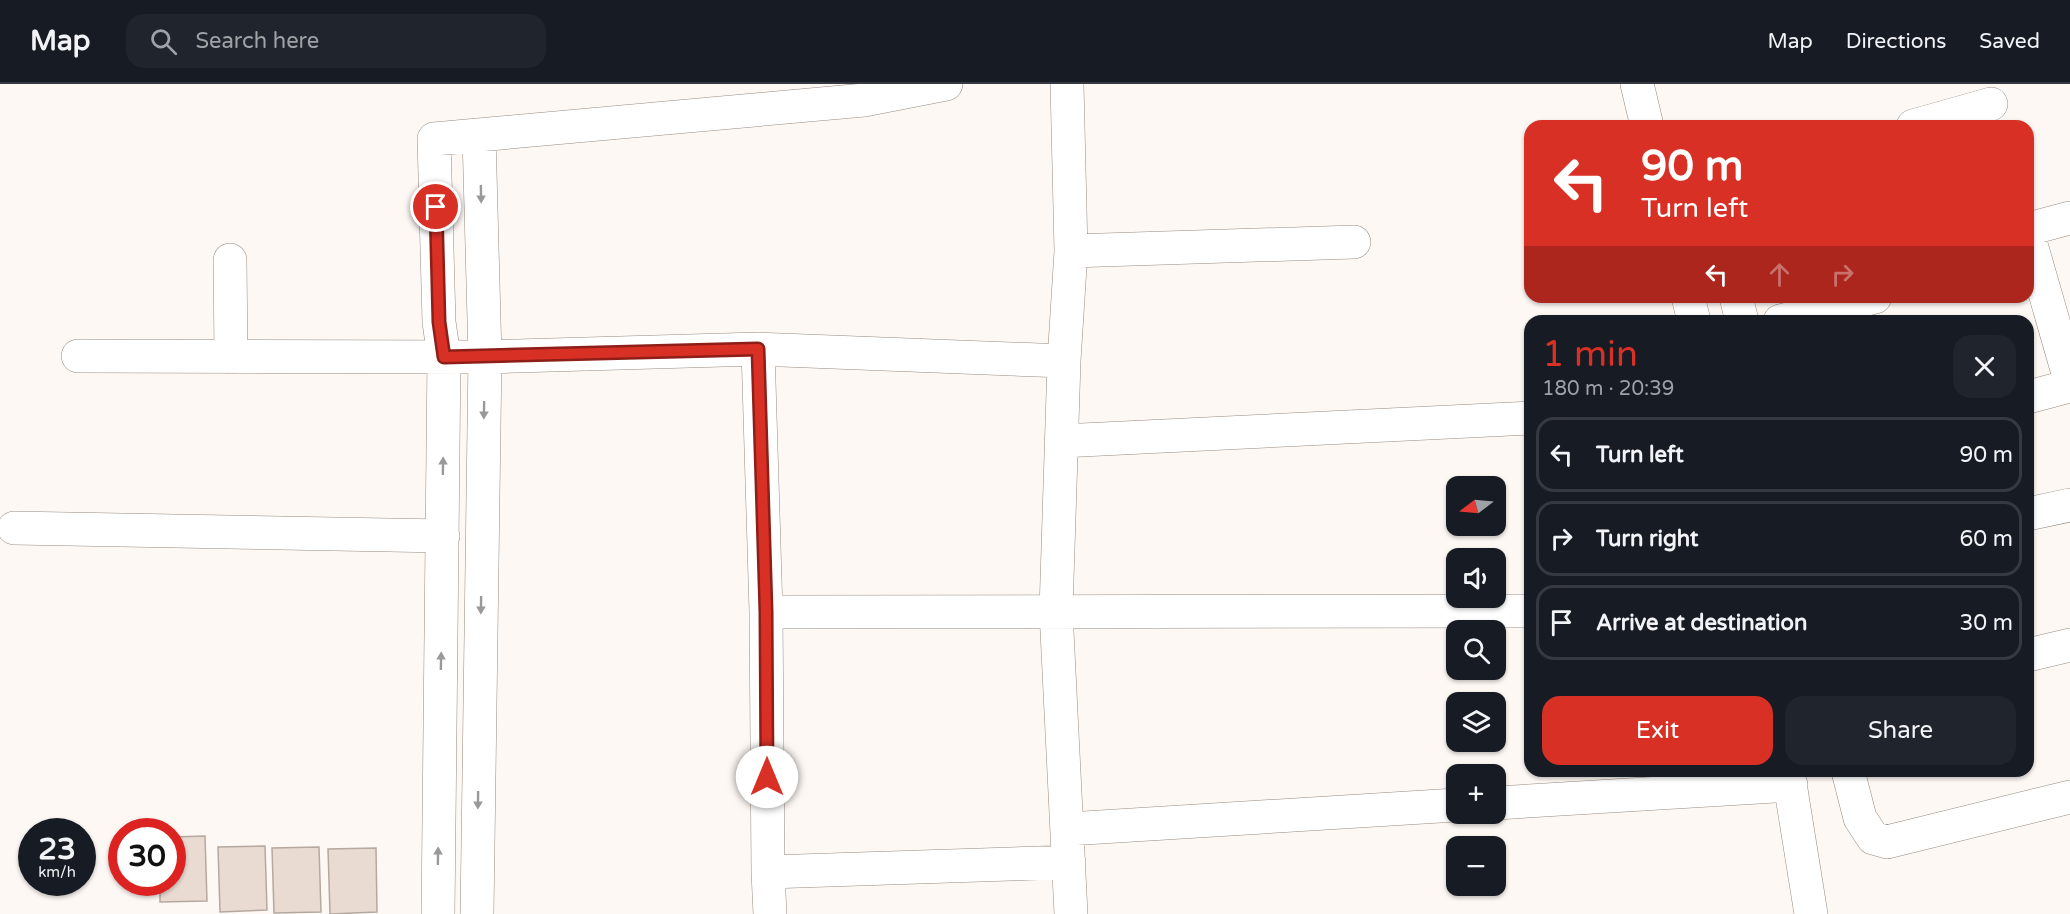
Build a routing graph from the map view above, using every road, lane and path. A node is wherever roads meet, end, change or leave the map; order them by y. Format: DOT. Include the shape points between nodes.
graph roads {
  1 [pos="946,84"];
  2 [pos="1067,84"];
  3 [pos="1637,84"];
  4 [pos="1990,97"];
  5 [pos="1646,120"];
  6 [pos="1929,120"];
  7 [pos="479,135"];
  8 [pos="2070,218"];
  9 [pos="2034,241"];
  10 [pos="1354,242"];
  11 [pos="1071,251"];
  12 [pos="2034,258"];
  13 [pos="230,260"];
  14 [pos="1851,303"];
  15 [pos="1804,315"];
  16 [pos="758,349"];
  17 [pos="78,356"];
  18 [pos="231,357"];
  19 [pos="444,357"];
  20 [pos="485,357"];
  21 [pos="1064,361"];
  22 [pos="2070,380"];
  23 [pos="2070,386"];
  24 [pos="2034,395"];
  25 [pos="1524,418"];
  26 [pos="1061,441"];
  27 [pos="2070,505"];
  28 [pos="2034,513"];
  29 [pos="14,528"];
  30 [pos="442,536"];
  31 [pos="1524,610"];
  32 [pos="1056,611"];
  33 [pos="766,612"];
  34 [pos="2070,645"];
  35 [pos="2034,654"];
  36 [pos="1850,777"];
  37 [pos="1790,778"];
  38 [pos="2070,797"];
  39 [pos="1506,802"];
  40 [pos="1446,806"];
  41 [pos="1068,829"];
  42 [pos="1069,862"];
  43 [pos="768,872"];
  44 [pos="438,914"];
  45 [pos="477,914"];
  46 [pos="770,914"];
  47 [pos="1071,914"];
  48 [pos="1811,914"];
  1 -- 7 [label="street" via="864,100"];
  2 -- 11 [label="street"];
  3 -- 5 [label="street"];
  4 -- 6 [label="street"];
  7 -- 19 [label="street" via="434,139 439,322"];
  7 -- 20 [label="street, one-way"];
  8 -- 9 [label="street"];
  10 -- 11 [label="street"];
  11 -- 21 [label="street"];
  12 -- 22 [label="street"];
  13 -- 18 [label="street"];
  14 -- 15 [label="street"];
  16 -- 20 [label="street"];
  16 -- 21 [label="street"];
  16 -- 33 [label="street"];
  17 -- 18 [label="street"];
  18 -- 19 [label="street"];
  19 -- 20 [label="street"];
  30 -- 19 [label="street, one-way"];
  20 -- 45 [label="street, one-way"];
  21 -- 26 [label="street"];
  23 -- 24 [label="street"];
  25 -- 26 [label="street"];
  26 -- 32 [label="street"];
  27 -- 28 [label="street"];
  29 -- 30 [label="street"];
  44 -- 30 [label="street, one-way"];
  31 -- 32 [label="street"];
  32 -- 33 [label="street"];
  32 -- 41 [label="street"];
  33 -- 43 [label="street"];
  34 -- 35 [label="street"];
  36 -- 38 [label="street" via="1860,818 1873,838 1887,842"];
  37 -- 39 [label="street"];
  37 -- 48 [label="street"];
  40 -- 41 [label="street"];
  41 -- 42 [label="street"];
  42 -- 43 [label="street"];
  42 -- 47 [label="street"];
  43 -- 46 [label="street"];
}
